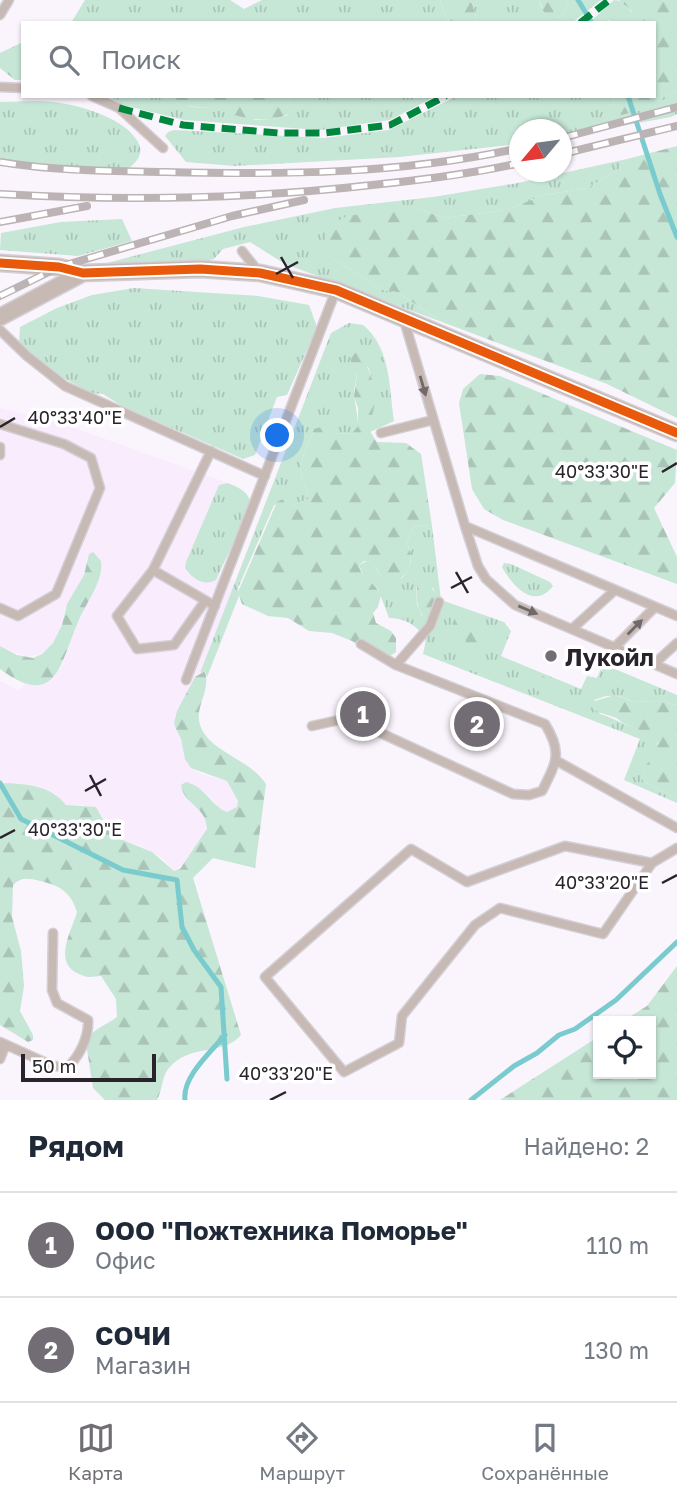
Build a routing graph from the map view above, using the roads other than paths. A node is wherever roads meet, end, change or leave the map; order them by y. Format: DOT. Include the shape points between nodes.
graph roads {
  1 [pos="9,0"];
  2 [pos="0,15"];
  3 [pos="0,87"];
  4 [pos="21,88"];
  5 [pos="96,98"];
  6 [pos="163,148"];
  7 [pos="242,251"];
  8 [pos="0,264"];
  9 [pos="83,273"];
  10 [pos="260,274"];
  11 [pos="336,290"];
  12 [pos="0,317"];
  13 [pos="404,320"];
  14 [pos="0,330"];
  15 [pos="433,419"];
  16 [pos="0,425"];
  17 [pos="381,433"];
  18 [pos="677,433"];
  19 [pos="0,447"];
  20 [pos="211,452"];
  21 [pos="0,456"];
  22 [pos="265,476"];
  23 [pos="465,526"];
  24 [pos="153,570"];
  25 [pos="614,590"];
  26 [pos="205,601"];
  27 [pos="439,602"];
  28 [pos="215,606"];
  29 [pos="655,607"];
  30 [pos="0,608"];
  31 [pos="677,616"];
  32 [pos="572,629"];
  33 [pos="677,643"];
  34 [pos="361,644"];
  35 [pos="615,647"];
  36 [pos="654,664"];
  37 [pos="396,665"];
  38 [pos="677,674"];
  39 [pos="186,680"];
  40 [pos="312,726"];
  41 [pos="557,761"];
  42 [pos="677,828"];
  43 [pos="677,848"];
  44 [pos="652,863"];
  45 [pos="53,933"];
  46 [pos="3,1044"];
  47 [pos="0,1059"];
  1 -- 2 [label="lane"];
  3 -- 4 [label="lane"];
  5 -- 6 [label="lane" via="119,108"];
  7 -- 10 [label="lane"];
  8 -- 9 [label="street"];
  9 -- 10 [label="street" via="200,269"];
  9 -- 12 [label="street"];
  10 -- 11 [label="street"];
  11 -- 13 [label="street"];
  11 -- 22 [label="lane"];
  13 -- 15 [label="lane, one-way"];
  13 -- 18 [label="street"];
  14 -- 20 [label="lane" via="65,386"];
  15 -- 17 [label="lane"];
  15 -- 23 [label="lane"];
  16 -- 30 [label="lane" via="64,444 91,458 100,488 56,594 19,616"];
  19 -- 21 [label="lane"];
  20 -- 22 [label="lane"];
  20 -- 24 [label="lane"];
  22 -- 28 [label="lane"];
  23 -- 25 [label="lane"];
  23 -- 32 [label="lane, one-way" via="478,566 501,594 515,605"];
  24 -- 26 [label="lane"];
  24 -- 26 [label="lane" via="117,616 137,649 174,645"];
  25 -- 29 [label="lane"];
  25 -- 32 [label="lane"];
  26 -- 28 [label="lane"];
  27 -- 37 [label="lane" via="430,626"];
  28 -- 39 [label="lane"];
  29 -- 31 [label="lane"];
  35 -- 29 [label="lane, one-way"];
  32 -- 35 [label="lane"];
  33 -- 36 [label="lane"];
  34 -- 37 [label="lane"];
  35 -- 36 [label="lane"];
  36 -- 38 [label="lane"];
  37 -- 41 [label="lane" via="545,724 555,740"];
  40 -- 41 [label="lane" via="348,718 513,794 541,791"];
  41 -- 42 [label="lane"];
  43 -- 44 [label="lane"];
  44 -- 44 [label="lane" via="603,934 500,908 475,925 402,1016 399,1044 344,1072 265,977 411,849 467,882 565,846"];
  45 -- 46 [label="lane" via="52,990 57,1003 88,1020 89,1029 76,1058 68,1067 53,1066"];
  46 -- 47 [label="lane"];
}
